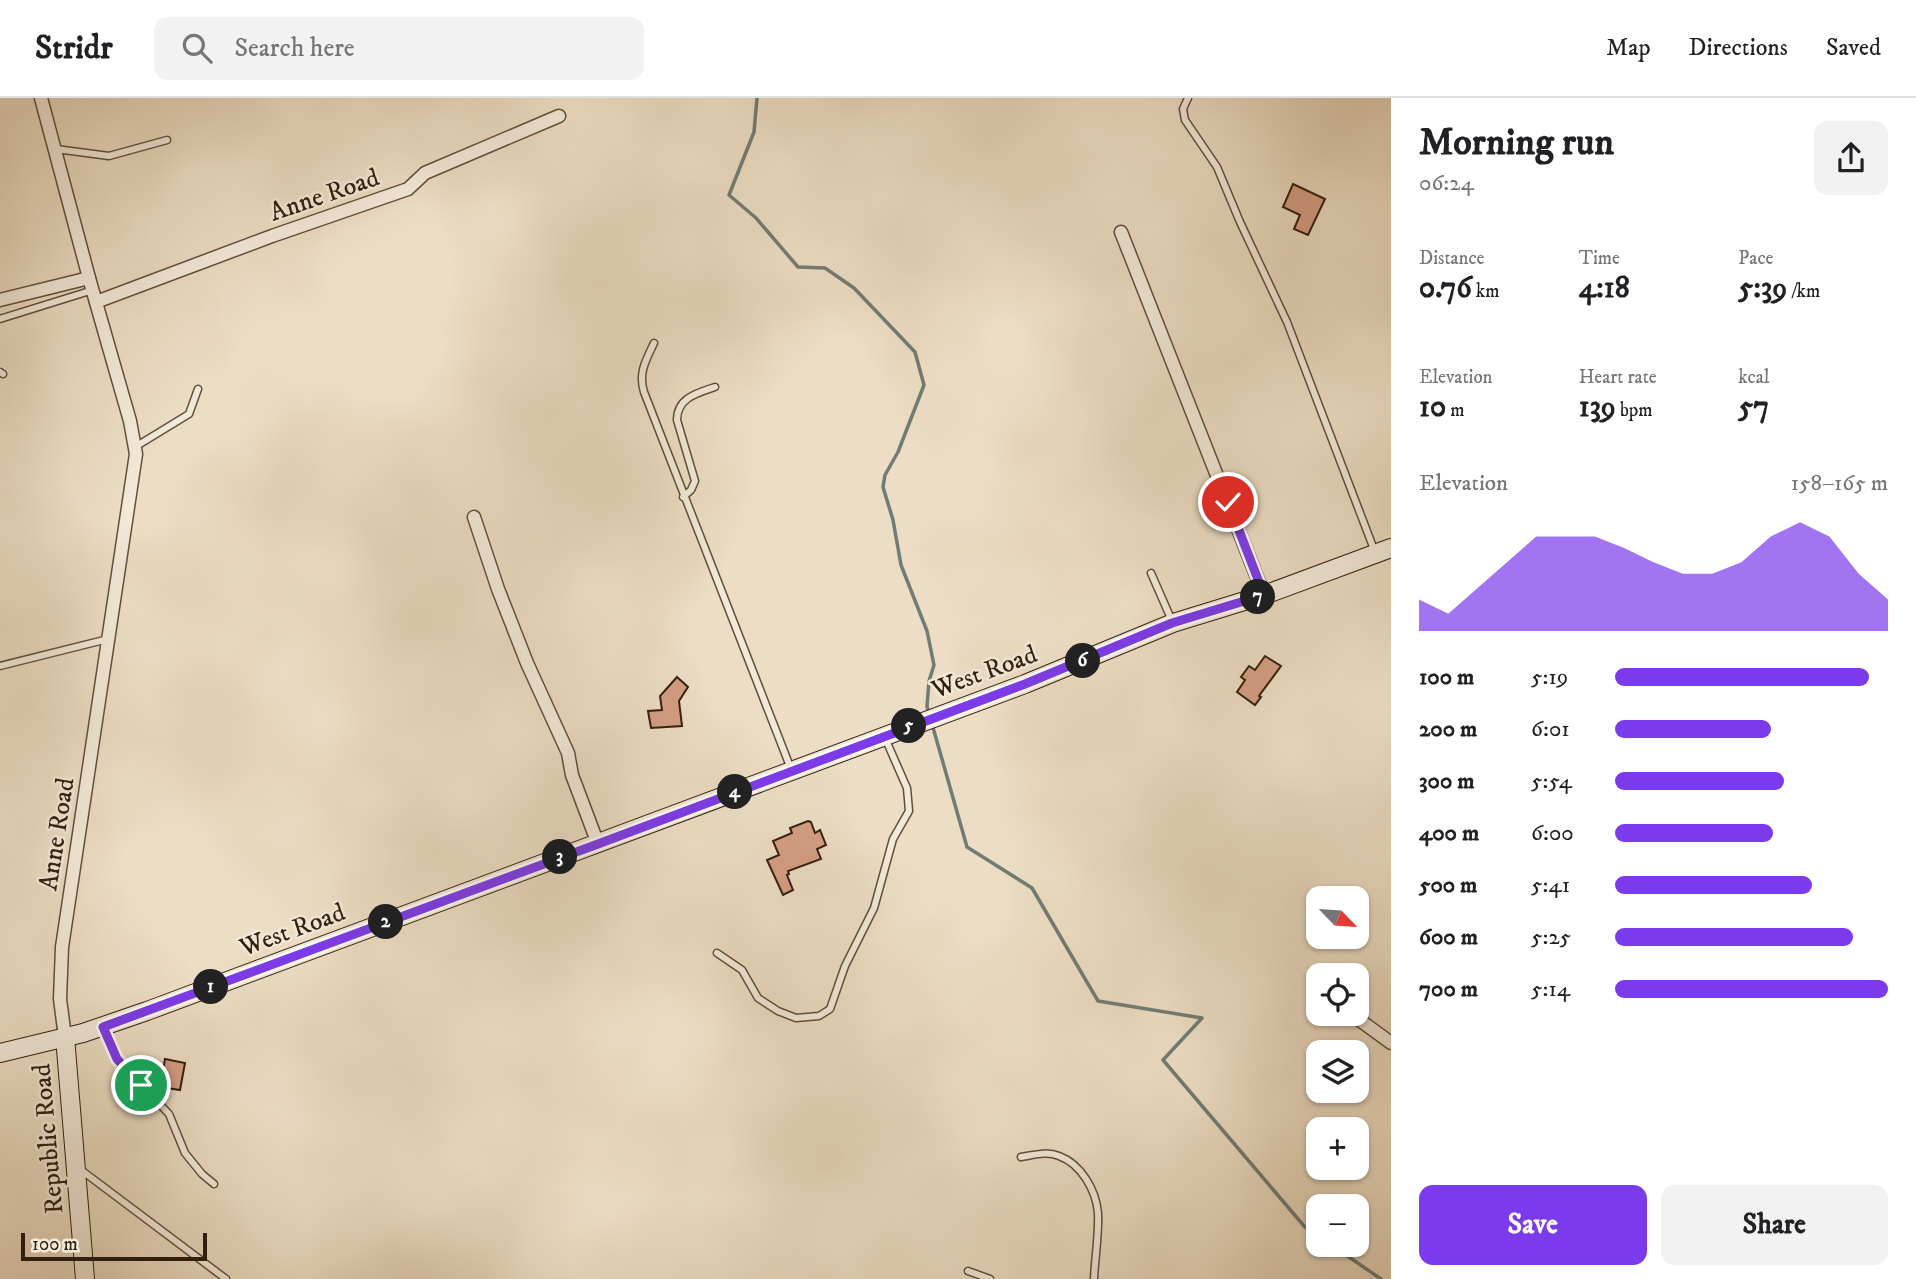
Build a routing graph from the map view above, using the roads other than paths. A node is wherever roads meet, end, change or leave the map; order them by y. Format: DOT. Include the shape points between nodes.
graph roads {
  1 [pos="41,98"];
  2 [pos="1188,98"];
  3 [pos="559,116"];
  4 [pos="167,140"];
  5 [pos="55,149"];
  6 [pos="1121,232"];
  7 [pos="93,290"];
  8 [pos="0,300"];
  9 [pos="0,319"];
  10 [pos="654,343"];
  11 [pos="715,387"];
  12 [pos="198,390"];
  13 [pos="135,447"];
  14 [pos="683,497"];
  15 [pos="474,517"];
  16 [pos="1383,551"];
  17 [pos="1151,573"];
  18 [pos="1264,595"];
  19 [pos="1172,623"];
  20 [pos="110,639"];
  21 [pos="0,666"];
  22 [pos="884,737"];
  23 [pos="792,771"];
  24 [pos="598,844"];
  25 [pos="717,953"];
  26 [pos="1368,1026"];
  27 [pos="103,1027"];
  28 [pos="65,1037"];
  29 [pos="1391,1043"];
  30 [pos="0,1053"];
  31 [pos="1021,1157"];
  32 [pos="76,1167"];
  33 [pos="214,1184"];
  34 [pos="968,1271"];
  35 [pos="85,1279"];
  36 [pos="226,1279"];
  37 [pos="990,1279"];
  38 [pos="1094,1279"];
  1 -- 5 [label="street, Anne Road"];
  2 -- 16 [label="lane" via="1183,109 1187,125 1217,167"];
  3 -- 7 [label="street, Anne Road" via="425,173 408,189"];
  4 -- 5 [label="lane" via="109,156"];
  5 -- 7 [label="street, Anne Road"];
  6 -- 18 [label="street"];
  7 -- 8 [label="street, Anne Road"];
  7 -- 9 [label="lane"];
  7 -- 13 [label="street, Anne Road"];
  10 -- 14 [label="lane" via="641,383"];
  11 -- 14 [label="lane" via="685,399 677,412 695,481"];
  12 -- 13 [label="lane" via="189,414"];
  13 -- 20 [label="street, Anne Road"];
  14 -- 23 [label="lane"];
  15 -- 24 [label="street" via="527,663 568,753"];
  16 -- 18 [label="street, West Road"];
  17 -- 19 [label="lane"];
  18 -- 19 [label="street, West Road"];
  19 -- 22 [label="street, West Road"];
  20 -- 21 [label="lane"];
  20 -- 28 [label="street, Anne Road" via="61,956"];
  22 -- 23 [label="street, West Road"];
  22 -- 25 [label="lane" via="907,788 908,811 893,839 874,908 830,1009 819,1016 796,1018 778,1011 758,998 742,970"];
  23 -- 24 [label="street, West Road"];
  24 -- 27 [label="street, West Road"];
  26 -- 29 [label="street"];
  27 -- 28 [label="street, West Road"];
  27 -- 33 [label="lane" via="117,1059 169,1114 185,1153"];
  28 -- 30 [label="street, West Road"];
  28 -- 32 [label="street, Republic Road"];
  31 -- 38 [label="lane" via="1059,1155 1085,1178 1098,1211"];
  32 -- 35 [label="street, Republic Road"];
  32 -- 36 [label="lane"];
  34 -- 37 [label="lane"];
}
